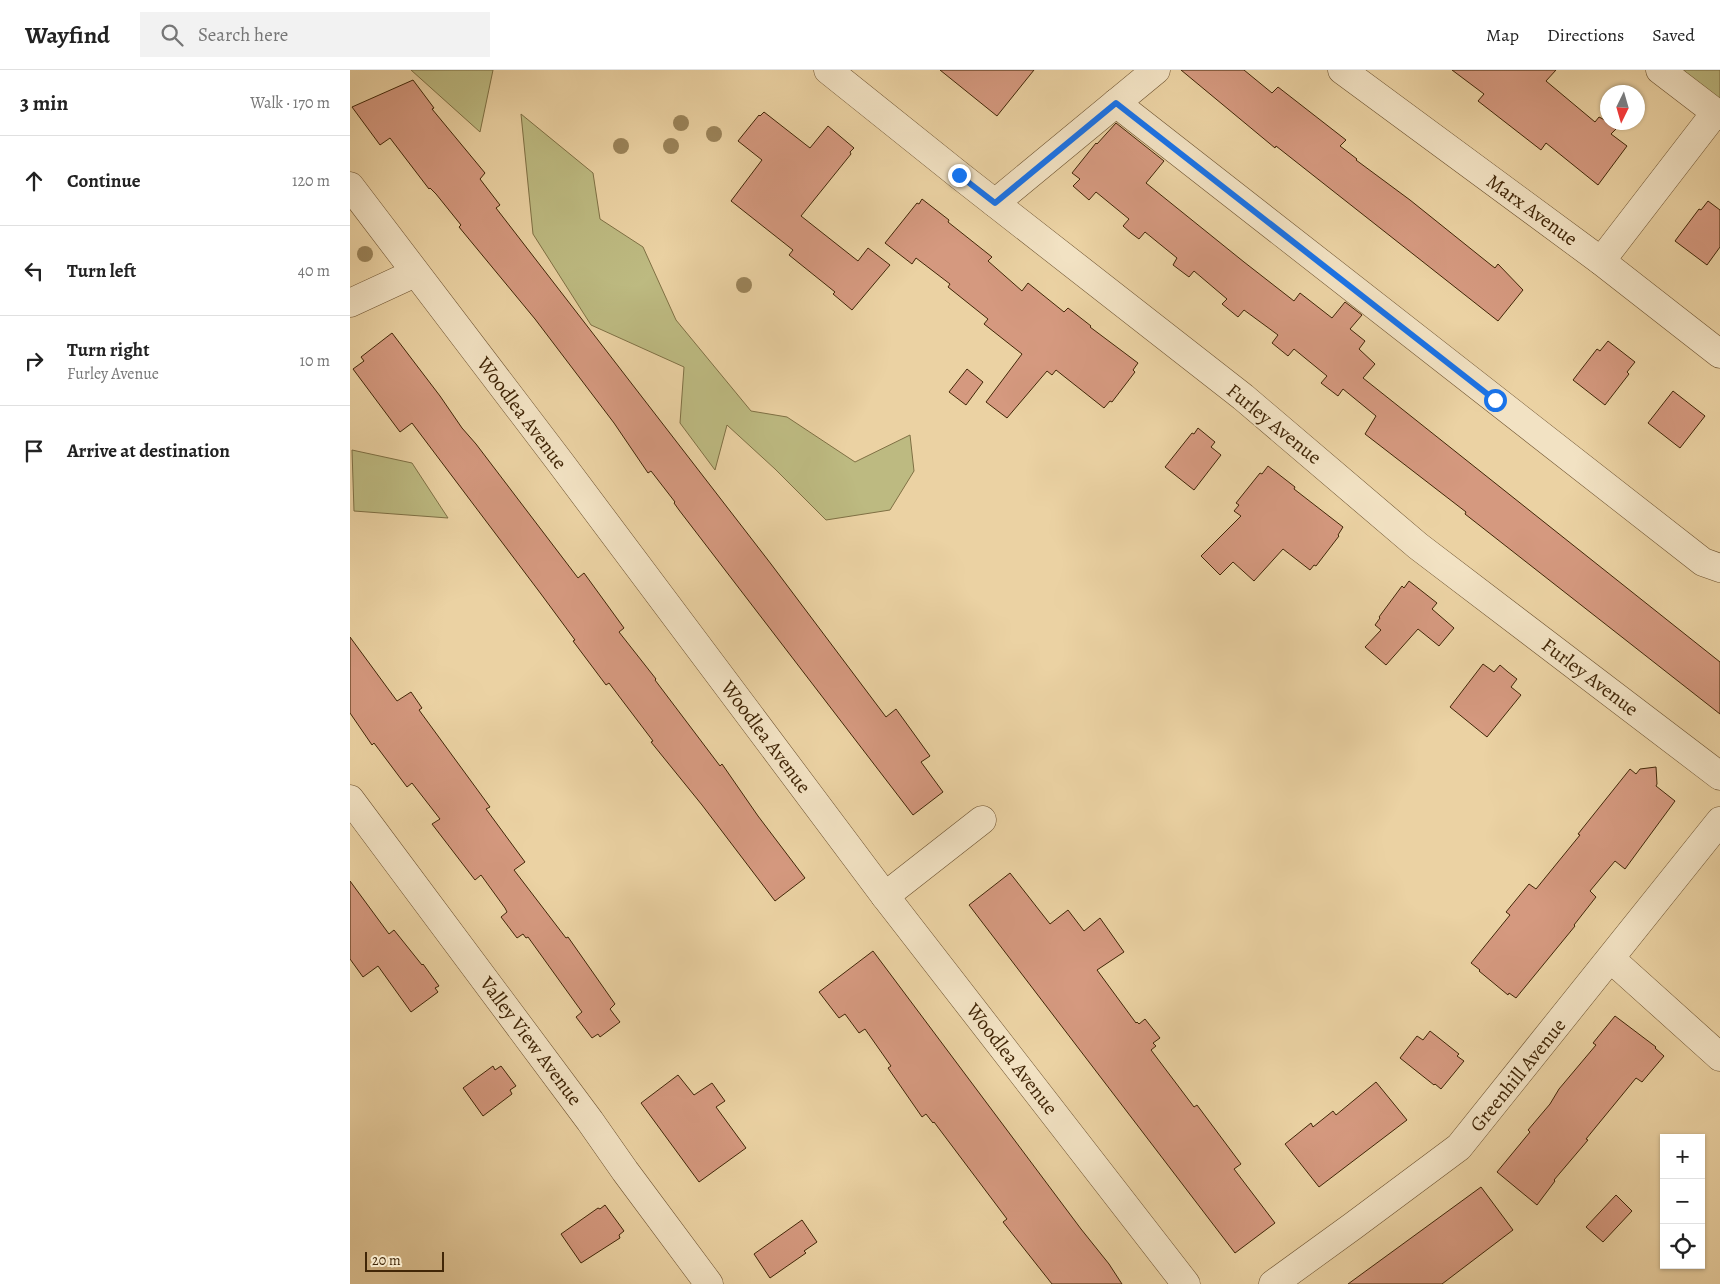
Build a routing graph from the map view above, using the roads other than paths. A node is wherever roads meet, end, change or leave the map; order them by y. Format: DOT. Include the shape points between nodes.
graph roads {
  1 [pos="828,70"];
  2 [pos="1156,70"];
  3 [pos="1342,70"];
  4 [pos="1660,70"];
  5 [pos="1116,103"];
  6 [pos="1718,115"];
  7 [pos="350,186"];
  8 [pos="995,203"];
  9 [pos="1601,261"];
  10 [pos="415,273"];
  11 [pos="350,303"];
  12 [pos="1720,354"];
  13 [pos="1720,568"];
  14 [pos="1720,776"];
  15 [pos="350,799"];
  16 [pos="982,820"];
  17 [pos="1720,821"];
  18 [pos="885,896"];
  19 [pos="1611,959"];
  20 [pos="1720,1057"];
  21 [pos="709,1284"];
  22 [pos="1186,1284"];
  23 [pos="1272,1284"];
  1 -- 8 [label="street, Furley Avenue"];
  2 -- 5 [label="street"];
  3 -- 9 [label="street, Marx Avenue"];
  4 -- 6 [label="street"];
  5 -- 8 [label="street"];
  5 -- 13 [label="street" via="1703,562"];
  6 -- 9 [label="street"];
  7 -- 10 [label="street, Woodlea Avenue"];
  8 -- 14 [label="street, Furley Avenue" via="1242,397 1418,546"];
  9 -- 12 [label="street, Marx Avenue"];
  10 -- 11 [label="street"];
  10 -- 18 [label="street, Woodlea Avenue"];
  15 -- 21 [label="street, Valley View Avenue"];
  16 -- 18 [label="street"];
  17 -- 19 [label="street, Greenhill Avenue"];
  18 -- 22 [label="street, Woodlea Avenue"];
  19 -- 20 [label="street"];
  19 -- 23 [label="street, Greenhill Avenue" via="1459,1147"];
}
